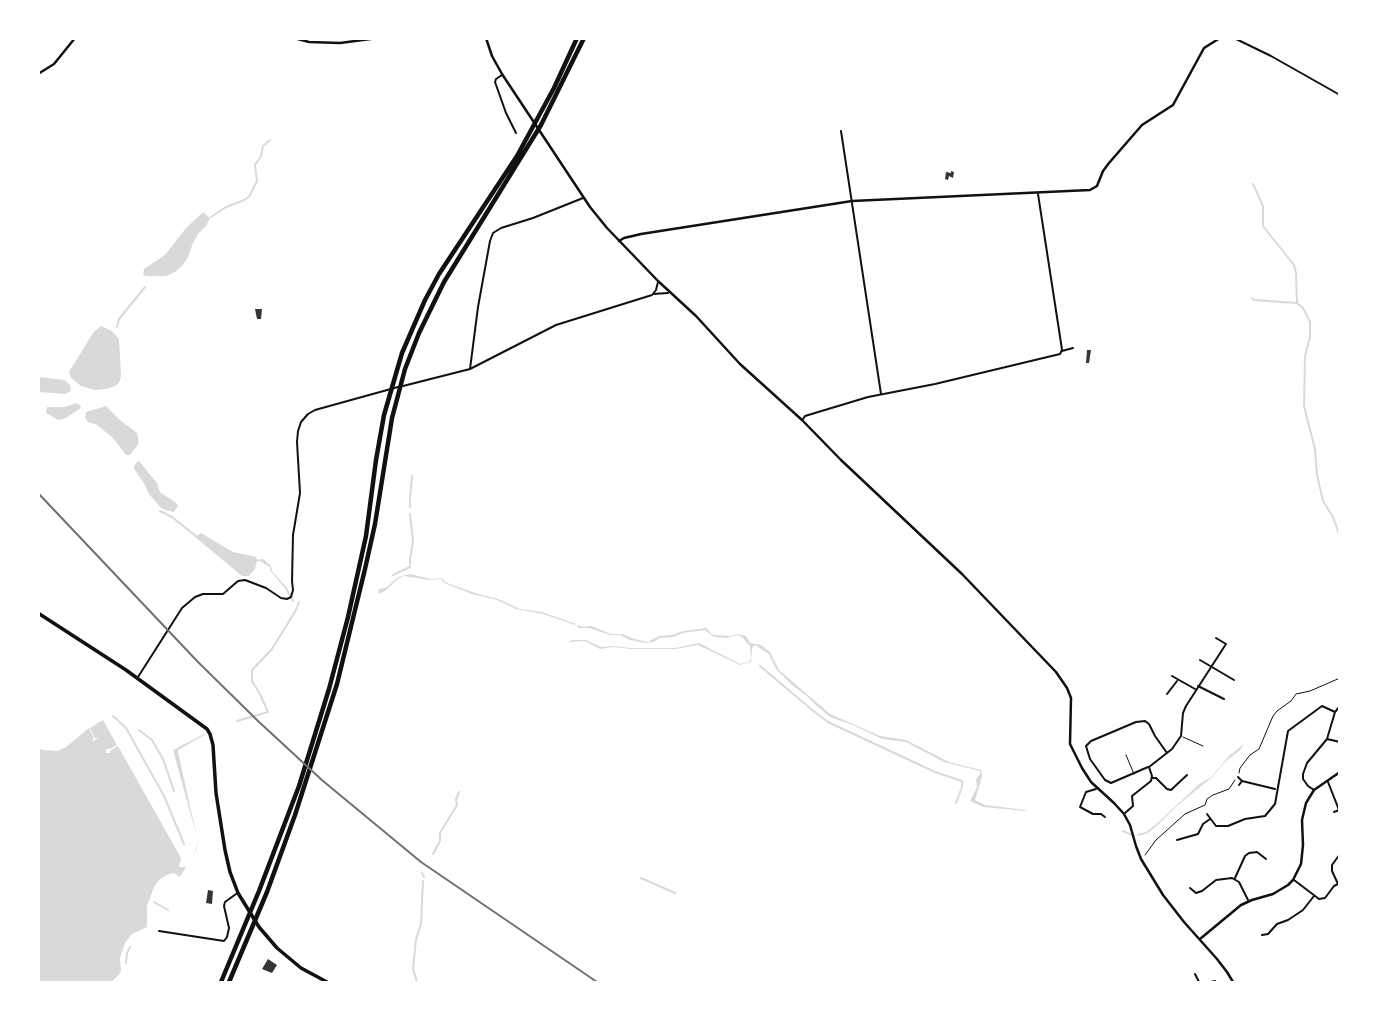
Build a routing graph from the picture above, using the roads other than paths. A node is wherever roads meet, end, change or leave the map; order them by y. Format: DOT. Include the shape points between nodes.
graph roads {
  1 [pos="75,38"];
  2 [pos="294,38"];
  3 [pos="378,38"];
  4 [pos="486,38"];
  5 [pos="577,38"];
  6 [pos="584,38"];
  7 [pos="1234,38"];
  8 [pos="1221,39"];
  9 [pos="38,74"];
  10 [pos="502,74"];
  11 [pos="1339,95"];
  12 [pos="841,131"];
  13 [pos="516,133"];
  14 [pos="1038,193"];
  15 [pos="584,197"];
  16 [pos="852,201"];
  17 [pos="619,241"];
  18 [pos="658,281"];
  19 [pos="671,293"];
  20 [pos="652,295"];
  21 [pos="1073,348"];
  22 [pos="1062,351"];
  23 [pos="470,369"];
  24 [pos="881,395"];
  25 [pos="802,419"];
  26 [pos="38,613"];
  27 [pos="1216,638"];
  28 [pos="1226,644"];
  29 [pos="1231,647"];
  30 [pos="1200,660"];
  31 [pos="1211,667"];
  32 [pos="1172,676"];
  33 [pos="1227,676"];
  34 [pos="137,677"];
  35 [pos="1178,680"];
  36 [pos="1234,680"];
  37 [pos="1224,681"];
  38 [pos="1198,686"];
  39 [pos="1196,690"];
  40 [pos="1167,694"];
  41 [pos="1213,694"];
  42 [pos="1224,699"];
  43 [pos="1211,700"];
  44 [pos="1339,706"];
  45 [pos="1335,712"];
  46 [pos="1181,736"];
  47 [pos="1327,739"];
  48 [pos="1339,743"];
  49 [pos="1203,746"];
  50 [pos="1167,753"];
  51 [pos="1126,755"];
  52 [pos="1149,767"];
  53 [pos="1339,772"];
  54 [pos="1134,774"];
  55 [pos="1187,775"];
  56 [pos="1238,777"];
  57 [pos="1152,778"];
  58 [pos="1242,781"];
  59 [pos="1327,781"];
  60 [pos="1239,785"];
  61 [pos="1097,788"];
  62 [pos="1276,789"];
  63 [pos="1314,790"];
  64 [pos="1334,812"];
  65 [pos="1124,814"];
  66 [pos="1207,814"];
  67 [pos="1105,817"];
  68 [pos="1211,819"];
  69 [pos="1177,840"];
  70 [pos="1339,854"];
  71 [pos="1266,859"];
  72 [pos="1235,879"];
  73 [pos="1293,880"];
  74 [pos="1339,883"];
  75 [pos="1190,888"];
  76 [pos="238,893"];
  77 [pos="1196,893"];
  78 [pos="1314,896"];
  79 [pos="1194,897"];
  80 [pos="1248,901"];
  81 [pos="159,931"];
  82 [pos="1262,935"];
  83 [pos="1199,939"];
  84 [pos="1195,974"];
  85 [pos="221,982"];
  86 [pos="229,982"];
  87 [pos="327,982"];
  88 [pos="1199,982"];
  89 [pos="1233,982"];
  1 -- 9 [label="street" via="54,64"];
  2 -- 3 [label="street" via="340,43"];
  4 -- 10 [label="street"];
  5 -- 85 [label="highway" via="517,156 439,274 402,352 384,415 366,536 329,689 299,786"];
  6 -- 86 [label="highway" via="541,125 440,290 405,369 337,684 295,815"];
  7 -- 11 [label="street"];
  8 -- 14 [label="street" via="1208,44 1173,105 1133,135 1095,188"];
  10 -- 13 [label="street" via="495,82"];
  10 -- 15 [label="street"];
  12 -- 16 [label="street"];
  14 -- 16 [label="street"];
  14 -- 22 [label="street"];
  15 -- 17 [label="street"];
  15 -- 23 [label="street" via="493,233"];
  16 -- 17 [label="street"];
  16 -- 24 [label="street"];
  17 -- 18 [label="street"];
  18 -- 19 [label="street"];
  18 -- 20 [label="street"];
  19 -- 20 [label="street"];
  19 -- 25 [label="street"];
  20 -- 23 [label="street" via="556,325"];
  21 -- 22 [label="street"];
  22 -- 24 [label="street"];
  23 -- 34 [label="street" via="305,416 296,442 300,493 291,597 283,599 248,580 238,581 223,594 202,594 190,600"];
  24 -- 25 [label="street"];
  25 -- 61 [label="street" via="1056,672 1070,698 1071,748"];
  26 -- 34 [label="main road"];
  27 -- 28 [label="street"];
  28 -- 29 [label="street"];
  28 -- 31 [label="street"];
  30 -- 31 [label="street"];
  31 -- 33 [label="street"];
  31 -- 38 [label="street"];
  32 -- 35 [label="street"];
  33 -- 36 [label="street"];
  33 -- 37 [label="street"];
  34 -- 76 [label="main road" via="210,734 225,850"];
  35 -- 39 [label="street"];
  35 -- 40 [label="street"];
  38 -- 39 [label="street"];
  38 -- 41 [label="street"];
  39 -- 46 [label="street" via="1183,713"];
  41 -- 42 [label="street"];
  41 -- 43 [label="street"];
  44 -- 45 [label="street"];
  45 -- 47 [label="street"];
  45 -- 62 [label="street" via="1322,706 1288,731"];
  46 -- 49 [label="lane"];
  46 -- 50 [label="street"];
  47 -- 48 [label="street"];
  47 -- 63 [label="street" via="1303,774"];
  50 -- 52 [label="street"];
  50 -- 54 [label="street" via="1145,721 1086,746 1108,782"];
  51 -- 54 [label="lane"];
  52 -- 54 [label="street"];
  52 -- 57 [label="street"];
  53 -- 59 [label="street"];
  55 -- 57 [label="street" via="1171,790"];
  56 -- 58 [label="street"];
  57 -- 65 [label="street" via="1132,796 1133,806"];
  58 -- 60 [label="street"];
  58 -- 62 [label="street"];
  59 -- 63 [label="street"];
  59 -- 64 [label="street" via="1339,810"];
  61 -- 65 [label="street"];
  61 -- 67 [label="street" via="1086,792 1080,807"];
  62 -- 68 [label="street" via="1275,804 1265,816 1228,826 1216,826"];
  63 -- 73 [label="street" via="1303,811 1301,864"];
  65 -- 83 [label="street" via="1163,895"];
  66 -- 68 [label="street"];
  68 -- 69 [label="street" via="1198,834"];
  70 -- 74 [label="street" via="1332,871"];
  71 -- 72 [label="street" via="1257,852 1249,853"];
  72 -- 77 [label="street" via="1216,880"];
  72 -- 80 [label="street"];
  73 -- 78 [label="street"];
  73 -- 80 [label="street" via="1280,891"];
  74 -- 78 [label="street" via="1325,898"];
  75 -- 77 [label="street"];
  76 -- 81 [label="street" via="225,902 229,933 224,941"];
  76 -- 87 [label="main road" via="265,935 295,963"];
  77 -- 79 [label="street"];
  78 -- 82 [label="street" via="1303,910"];
  80 -- 83 [label="street"];
  83 -- 89 [label="street"];
  84 -- 88 [label="street"];
}
